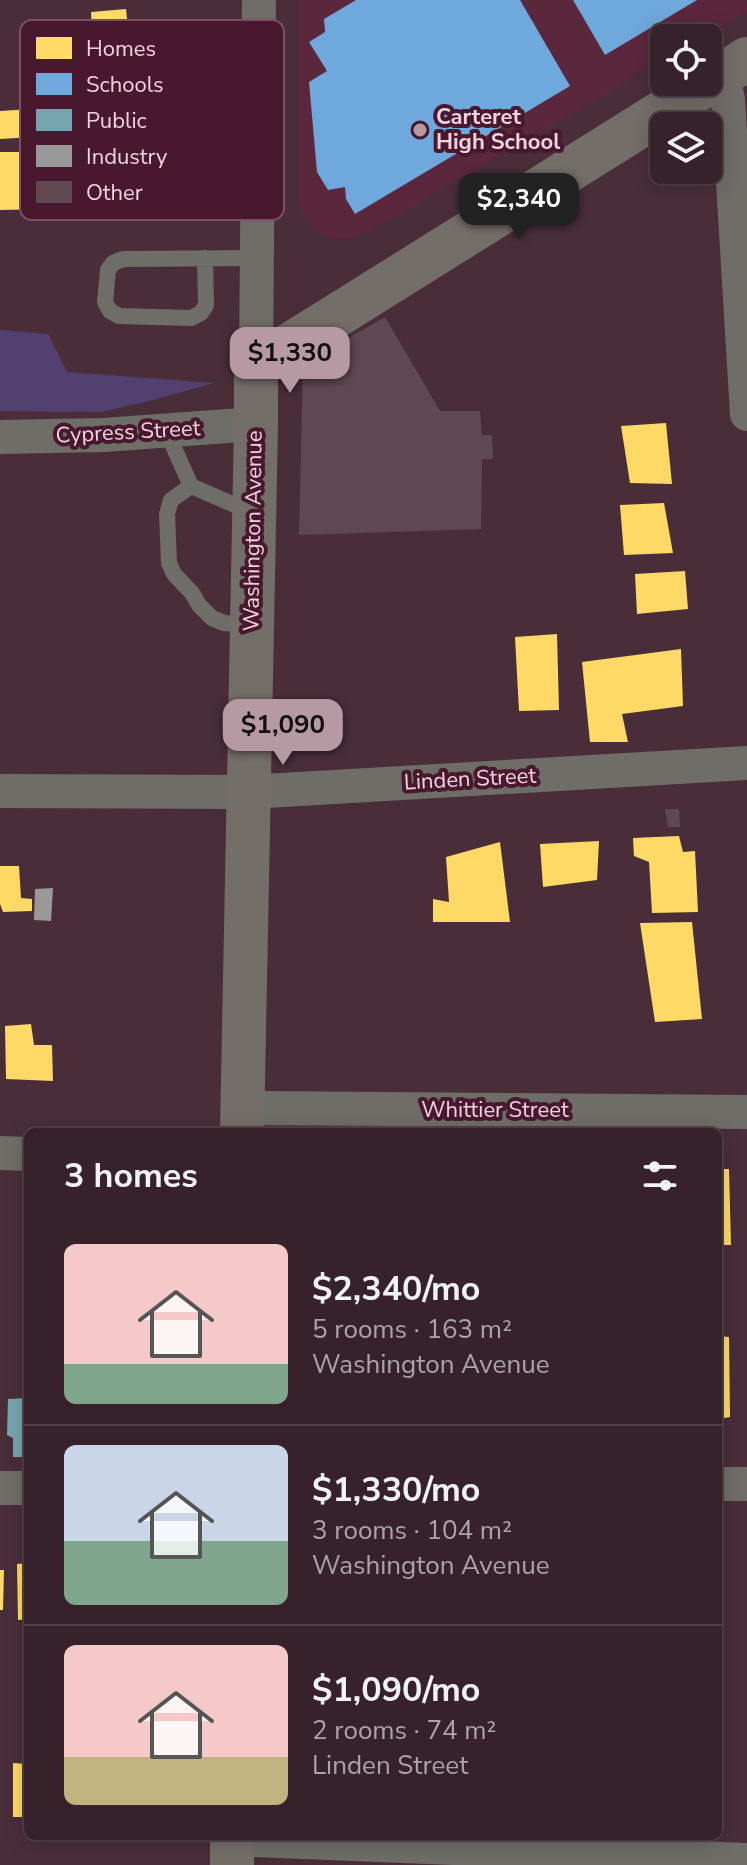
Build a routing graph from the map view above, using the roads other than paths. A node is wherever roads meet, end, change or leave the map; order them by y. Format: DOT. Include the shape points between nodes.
graph roads {
  1 [pos="259,0"];
  2 [pos="259,20"];
  3 [pos="735,67"];
  4 [pos="257,220"];
  5 [pos="205,258"];
  6 [pos="257,258"];
  7 [pos="256,366"];
  8 [pos="747,414"];
  9 [pos="256,424"];
  10 [pos="166,430"];
  11 [pos="0,437"];
  12 [pos="191,486"];
  13 [pos="253,512"];
  14 [pos="251,625"];
  15 [pos="747,763"];
  16 [pos="0,791"];
  17 [pos="248,792"];
  18 [pos="747,1112"];
  19 [pos="243,1120"];
  20 [pos="0,1153"];
  21 [pos="24,1154"];
  22 [pos="722,1484"];
  23 [pos="747,1484"];
  24 [pos="0,1488"];
  25 [pos="24,1488"];
  26 [pos="232,1847"];
  27 [pos="747,1860"];
  1 -- 2 [label="street"];
  3 -- 7 [label="street"];
  3 -- 8 [label="street" via="728,99"];
  4 -- 6 [label="street"];
  5 -- 5 [label="lane" via="113,263 105,302 119,316 191,318 206,305"];
  5 -- 6 [label="lane"];
  6 -- 7 [label="street"];
  7 -- 9 [label="street, Washington Avenue"];
  9 -- 10 [label="street, Cypress Street"];
  9 -- 13 [label="street, Washington Avenue"];
  10 -- 11 [label="street, Cypress Street"];
  10 -- 12 [label="lane"];
  12 -- 13 [label="lane"];
  12 -- 14 [label="lane" via="171,500 169,563 212,618"];
  13 -- 14 [label="street, Washington Avenue"];
  14 -- 17 [label="street, Washington Avenue"];
  15 -- 17 [label="street, Linden Street"];
  16 -- 17 [label="street, Linden Street"];
  17 -- 19 [label="street, Washington Avenue"];
  18 -- 19 [label="street, Whittier Street"];
  20 -- 21 [label="street"];
  22 -- 23 [label="street"];
  24 -- 25 [label="street"];
  26 -- 27 [label="street"];
}
